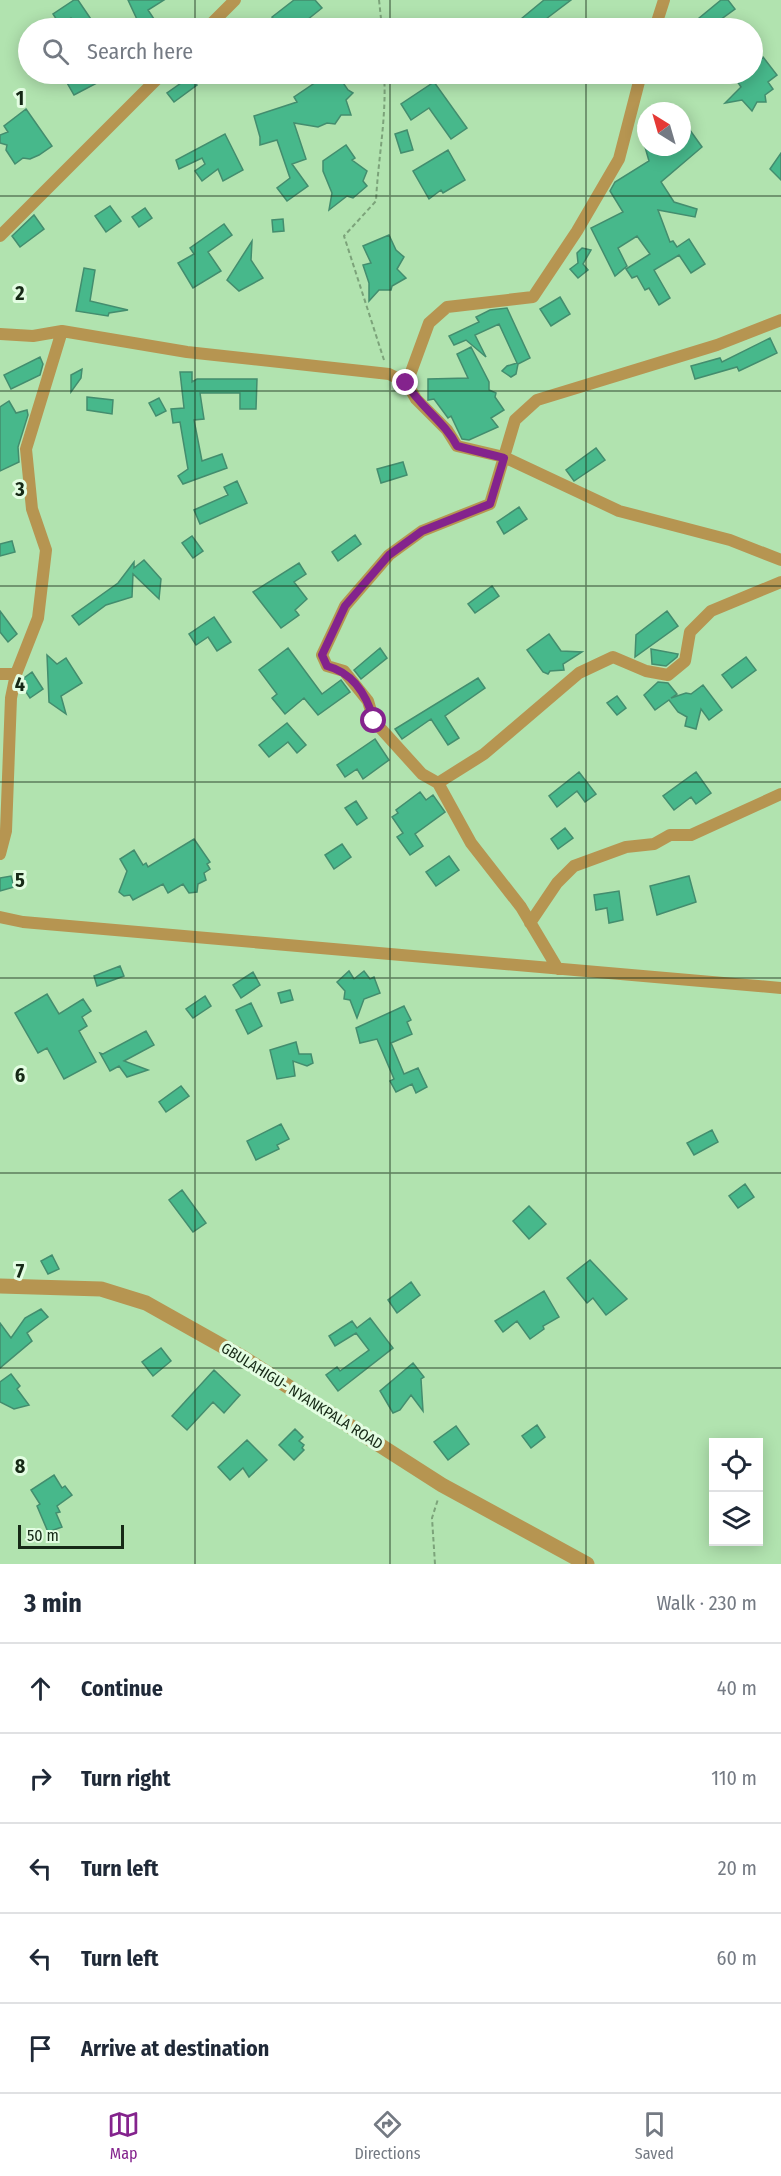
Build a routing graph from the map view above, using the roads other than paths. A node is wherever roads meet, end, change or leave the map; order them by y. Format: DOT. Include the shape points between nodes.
graph roads {
  1 [pos="236,0"];
  2 [pos="664,0"];
  3 [pos="217,18"];
  4 [pos="658,18"];
  5 [pos="152,84"];
  6 [pos="638,84"];
  7 [pos="0,236"];
  8 [pos="781,320"];
  9 [pos="62,331"];
  10 [pos="0,334"];
  11 [pos="406,383"];
  12 [pos="504,458"];
  13 [pos="781,560"];
  14 [pos="781,582"];
  15 [pos="0,674"];
  16 [pos="16,674"];
  17 [pos="438,783"];
  18 [pos="781,794"];
  19 [pos="0,854"];
  20 [pos="0,917"];
  21 [pos="530,923"];
  22 [pos="558,969"];
  23 [pos="781,988"];
  24 [pos="0,1286"];
  25 [pos="587,1564"];
  1 -- 3 [label="street"];
  2 -- 4 [label="street"];
  5 -- 7 [label="street"];
  6 -- 11 [label="street" via="619,159 578,231 533,297 447,307 429,323"];
  8 -- 12 [label="street" via="717,345 537,400 515,420"];
  9 -- 10 [label="street" via="33,336"];
  9 -- 11 [label="street" via="187,351 389,374"];
  9 -- 16 [label="street" via="26,449 32,508 46,550 38,618"];
  11 -- 12 [label="street" via="457,446"];
  12 -- 13 [label="street" via="619,512 730,540"];
  12 -- 17 [label="street" via="490,504 422,531 389,555 345,606 322,655 327,666 344,670 368,701 374,721 422,774"];
  14 -- 17 [label="street" via="711,612 690,632 685,661 668,675 646,671 613,657 579,673 484,754"];
  15 -- 16 [label="street"];
  16 -- 19 [label="street" via="11,698 6,831"];
  17 -- 21 [label="street" via="471,843"];
  18 -- 21 [label="street" via="691,835 670,835 654,844 626,847 574,866 557,883"];
  20 -- 22 [label="street"];
  21 -- 22 [label="street"];
  22 -- 23 [label="street"];
  24 -- 25 [label="street, GBULAHIGU- NYANKPALA ROAD" via="101,1289 146,1303 242,1357 442,1485"];
}
